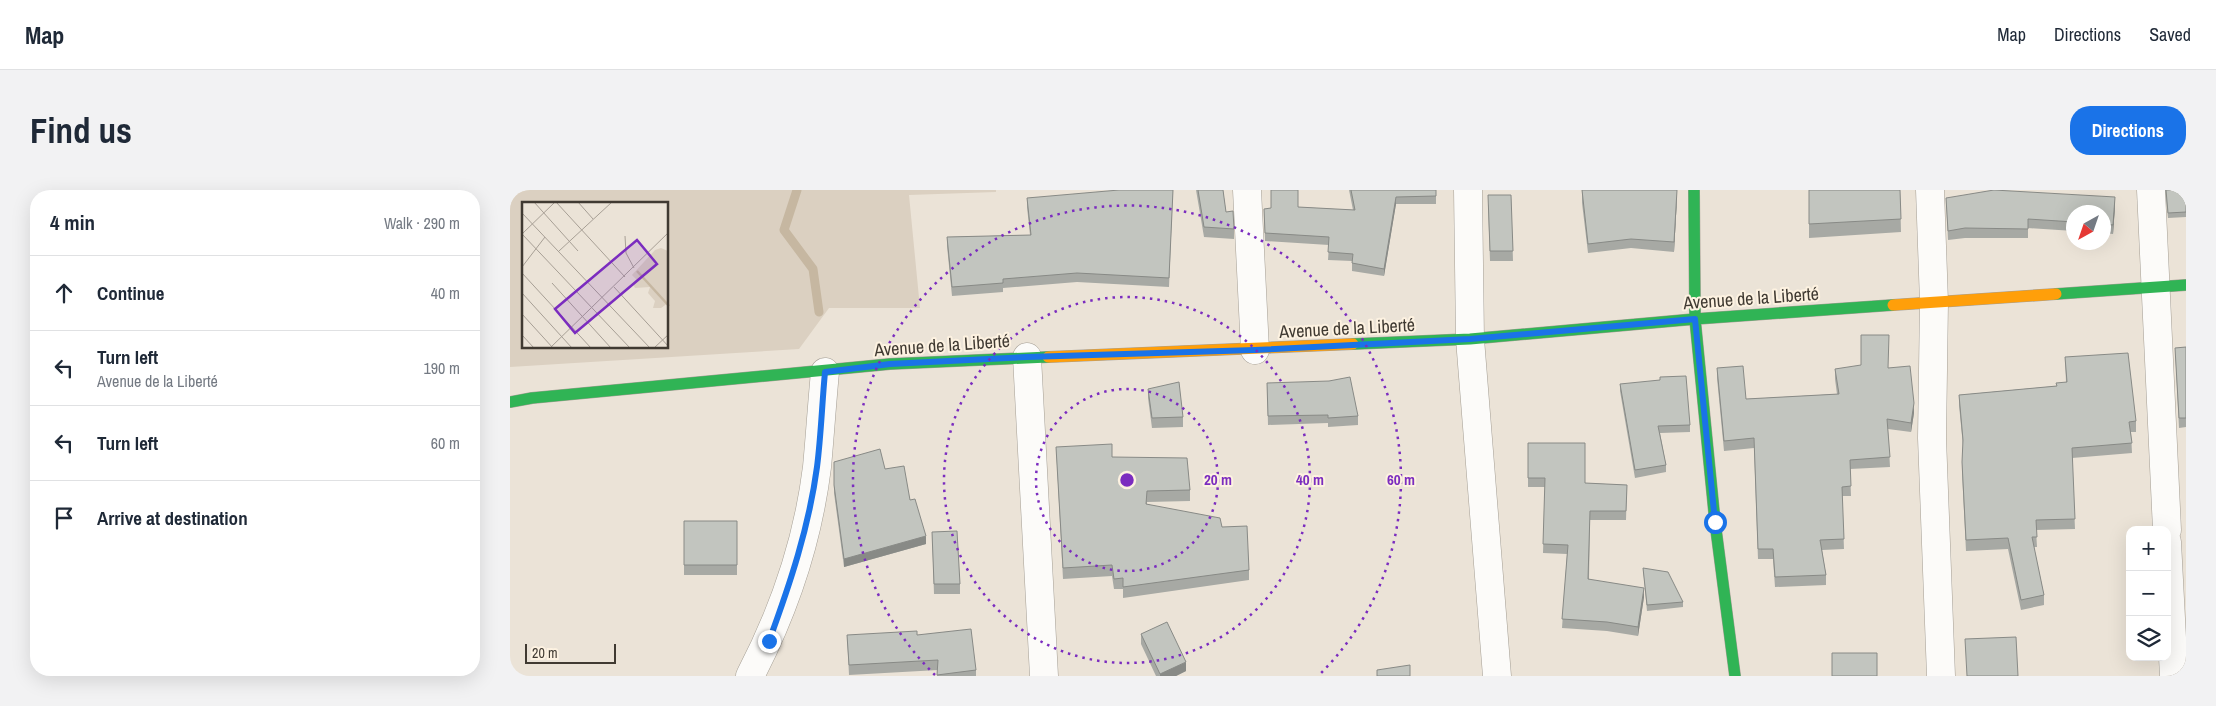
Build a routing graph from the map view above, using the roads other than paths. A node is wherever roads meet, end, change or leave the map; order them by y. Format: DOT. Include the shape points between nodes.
graph roads {
  1 [pos="1247,190"];
  2 [pos="1468,190"];
  3 [pos="1694,190"];
  4 [pos="1930,190"];
  5 [pos="2151,190"];
  6 [pos="2186,285"];
  7 [pos="2154,288"];
  8 [pos="1934,302"];
  9 [pos="1695,319"];
  10 [pos="1470,339"];
  11 [pos="1255,350"];
  12 [pos="1027,357"];
  13 [pos="825,372"];
  14 [pos="510,402"];
  15 [pos="2167,526"];
  16 [pos="2169,571"];
  17 [pos="750,676"];
  18 [pos="1044,676"];
  19 [pos="1497,676"];
  20 [pos="1735,676"];
  21 [pos="1941,676"];
  22 [pos="2174,676"];
  1 -- 11 [label="street"];
  2 -- 10 [label="street"];
  3 -- 9 [label="street"];
  4 -- 8 [label="street"];
  5 -- 7 [label="street"];
  6 -- 7 [label="street, Avenue de la Liberté"];
  7 -- 8 [label="street, Avenue de la Liberté"];
  7 -- 15 [label="street"];
  8 -- 9 [label="street, Avenue de la Liberté"];
  8 -- 21 [label="street" via="1932,438"];
  9 -- 10 [label="street, Avenue de la Liberté"];
  9 -- 20 [label="street" via="1715,522"];
  10 -- 11 [label="street, Avenue de la Liberté"];
  10 -- 19 [label="street"];
  11 -- 12 [label="street, Avenue de la Liberté"];
  12 -- 13 [label="street, Avenue de la Liberté" via="890,364"];
  12 -- 18 [label="street"];
  13 -- 14 [label="street, Avenue de la Liberté"];
  13 -- 17 [label="street" via="817,468 805,531 789,589 769,641"];
  16 -- 22 [label="street"];
}
